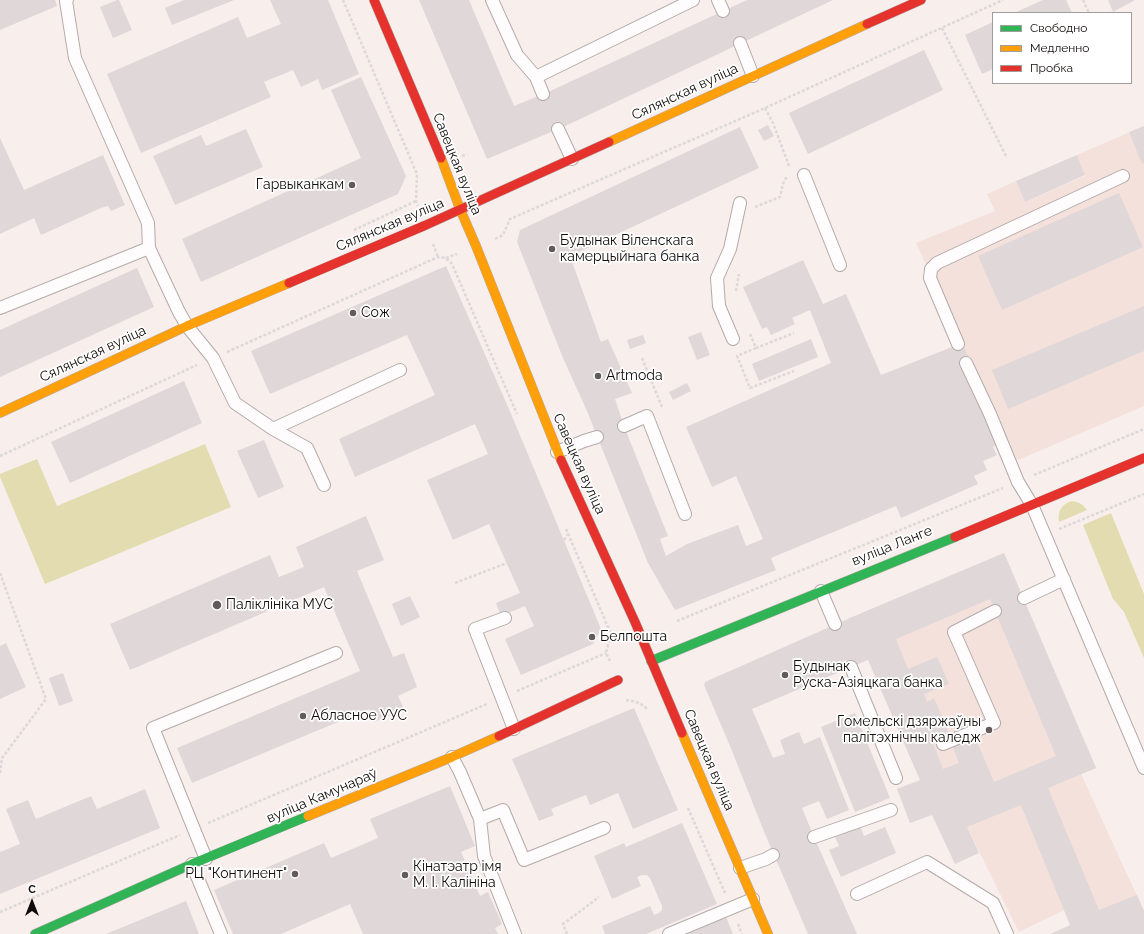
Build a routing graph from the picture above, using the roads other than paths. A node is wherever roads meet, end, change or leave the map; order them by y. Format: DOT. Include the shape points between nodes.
graph roads {
  1 [pos="67,0"];
  2 [pos="374,0"];
  3 [pos="492,0"];
  4 [pos="693,0"];
  5 [pos="921,0"];
  6 [pos="740,43"];
  7 [pos="754,76"];
  8 [pos="536,77"];
  9 [pos="543,94"];
  10 [pos="558,129"];
  11 [pos="572,159"];
  12 [pos="804,175"];
  13 [pos="1123,176"];
  14 [pos="745,206"];
  15 [pos="460,209"];
  16 [pos="149,248"];
  17 [pos="840,265"];
  18 [pos="0,308"];
  19 [pos="187,326"];
  20 [pos="733,339"];
  21 [pos="958,344"];
  22 [pos="966,363"];
  23 [pos="400,370"];
  24 [pos="0,413"];
  25 [pos="624,426"];
  26 [pos="273,429"];
  27 [pos="597,437"];
  28 [pos="557,452"];
  29 [pos="1144,458"];
  30 [pos="324,485"];
  31 [pos="1032,505"];
  32 [pos="686,514"];
  33 [pos="1064,580"];
  34 [pos="821,591"];
  35 [pos="1024,598"];
  36 [pos="995,611"];
  37 [pos="505,618"];
  38 [pos="835,624"];
  39 [pos="336,653"];
  40 [pos="651,661"];
  41 [pos="851,667"];
  42 [pos="618,680"];
  43 [pos="514,729"];
  44 [pos="942,744"];
  45 [pos="452,757"];
  46 [pos="1144,768"];
  47 [pos="896,778"];
  48 [pos="891,810"];
  49 [pos="480,819"];
  50 [pos="604,828"];
  51 [pos="814,837"];
  52 [pos="773,855"];
  53 [pos="206,859"];
  54 [pos="192,864"];
  55 [pos="740,868"];
  56 [pos="857,894"];
  57 [pos="753,899"];
  58 [pos="35,934"];
  59 [pos="222,934"];
  60 [pos="516,934"];
  61 [pos="669,934"];
  62 [pos="768,934"];
  63 [pos="1007,934"];
  1 -- 16 [label="lane" via="75,58 148,223"];
  2 -- 15 [label="street, Савецкая вуліца"];
  3 -- 8 [label="lane" via="517,55"];
  4 -- 8 [label="lane"];
  5 -- 7 [label="street, Сялянская вуліца"];
  6 -- 7 [label="lane"];
  7 -- 11 [label="street, Сялянская вуліца"];
  8 -- 9 [label="lane"];
  10 -- 11 [label="lane"];
  11 -- 15 [label="street, Сялянская вуліца"];
  12 -- 17 [label="lane"];
  13 -- 21 [label="lane" via="936,262 931,269 930,278"];
  14 -- 20 [label="lane" via="717,278 720,306"];
  15 -- 19 [label="street, Сялянская вуліца"];
  15 -- 28 [label="street, Савецкая вуліца"];
  16 -- 18 [label="lane"];
  16 -- 19 [label="lane"];
  19 -- 24 [label="street, Сялянская вуліца"];
  19 -- 26 [label="lane" via="213,358 235,403"];
  22 -- 31 [label="lane" via="1018,482"];
  23 -- 26 [label="lane"];
  25 -- 32 [label="lane" via="647,416"];
  26 -- 30 [label="lane" via="307,448"];
  27 -- 28 [label="lane"];
  28 -- 40 [label="street, Савецкая вуліца"];
  29 -- 31 [label="street, вуліца Ланге"];
  31 -- 33 [label="lane"];
  31 -- 34 [label="street, вуліца Ланге"];
  33 -- 35 [label="lane"];
  33 -- 46 [label="lane"];
  34 -- 38 [label="lane"];
  34 -- 40 [label="street, вуліца Ланге"];
  36 -- 44 [label="lane" via="954,632 994,723"];
  37 -- 43 [label="lane" via="475,630"];
  39 -- 53 [label="lane" via="153,728"];
  40 -- 55 [label="street, Савецкая вуліца"];
  41 -- 47 [label="lane"];
  42 -- 43 [label="street, вуліца Камунараў"];
  43 -- 45 [label="street, вуліца Камунараў"];
  45 -- 49 [label="lane"];
  45 -- 53 [label="street, вуліца Камунараў"];
  48 -- 51 [label="lane"];
  49 -- 50 [label="lane" via="504,810 524,860"];
  49 -- 60 [label="lane" via="484,856"];
  52 -- 55 [label="lane"];
  53 -- 54 [label="street, вуліца Камунараў"];
  54 -- 58 [label="street, вуліца Камунараў"];
  54 -- 59 [label="lane"];
  55 -- 57 [label="street, Савецкая вуліца"];
  56 -- 63 [label="lane" via="927,862 993,903"];
  57 -- 61 [label="lane"];
  57 -- 62 [label="street, Савецкая вуліца"];
}
